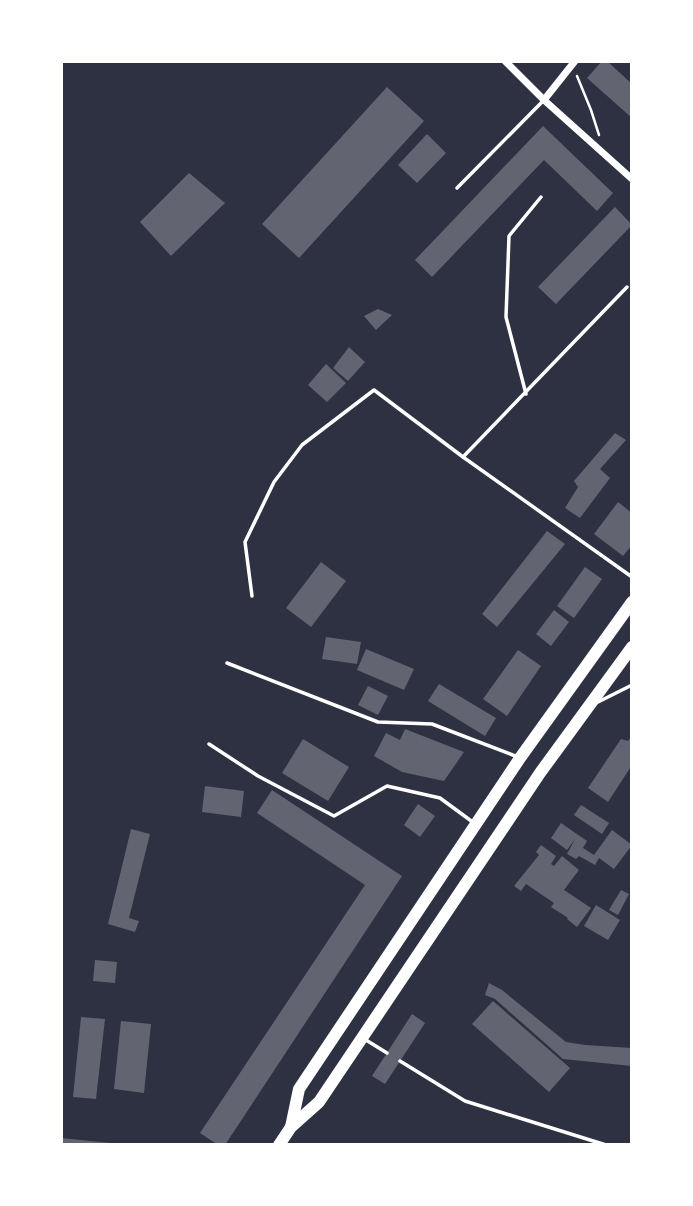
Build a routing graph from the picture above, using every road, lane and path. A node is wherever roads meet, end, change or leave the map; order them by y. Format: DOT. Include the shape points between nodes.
graph roads {
  1 [pos="505,61"];
  2 [pos="573,63"];
  3 [pos="544,100"];
  4 [pos="605,155"];
  5 [pos="632,179"];
  6 [pos="457,188"];
  7 [pos="541,197"];
  8 [pos="627,288"];
  9 [pos="526,394"];
  10 [pos="463,457"];
  11 [pos="632,577"];
  12 [pos="252,596"];
  13 [pos="632,602"];
  14 [pos="632,648"];
  15 [pos="227,663"];
  16 [pos="632,685"];
  17 [pos="588,707"];
  18 [pos="209,744"];
  19 [pos="520,758"];
  20 [pos="540,774"];
  21 [pos="476,824"];
  22 [pos="361,1038"];
  23 [pos="387,1053"];
  24 [pos="400,1061"];
  25 [pos="291,1126"];
  26 [pos="279,1145"];
  27 [pos="606,1145"];
  1 -- 3 [label="street"];
  2 -- 3 [label="street"];
  2 -- 4 [label="path"];
  3 -- 4 [label="street"];
  3 -- 6 [label="lane"];
  4 -- 5 [label="street"];
  7 -- 9 [label="lane" via="509,236 506,317"];
  8 -- 9 [label="lane"];
  9 -- 10 [label="lane"];
  10 -- 11 [label="lane"];
  10 -- 12 [label="lane" via="374,390 302,445 274,482 245,542"];
  13 -- 19 [label="highway"];
  14 -- 17 [label="highway"];
  15 -- 19 [label="lane" via="377,722 432,724"];
  16 -- 17 [label="lane"];
  17 -- 20 [label="highway"];
  18 -- 21 [label="lane" via="334,816 387,786 440,798"];
  19 -- 20 [label="highway"];
  19 -- 21 [label="highway"];
  20 -- 22 [label="highway"];
  21 -- 25 [label="highway" via="299,1089"];
  22 -- 23 [label="lane"];
  22 -- 25 [label="highway" via="319,1102"];
  24 -- 27 [label="lane" via="466,1101"];
  25 -- 26 [label="highway"];
}
